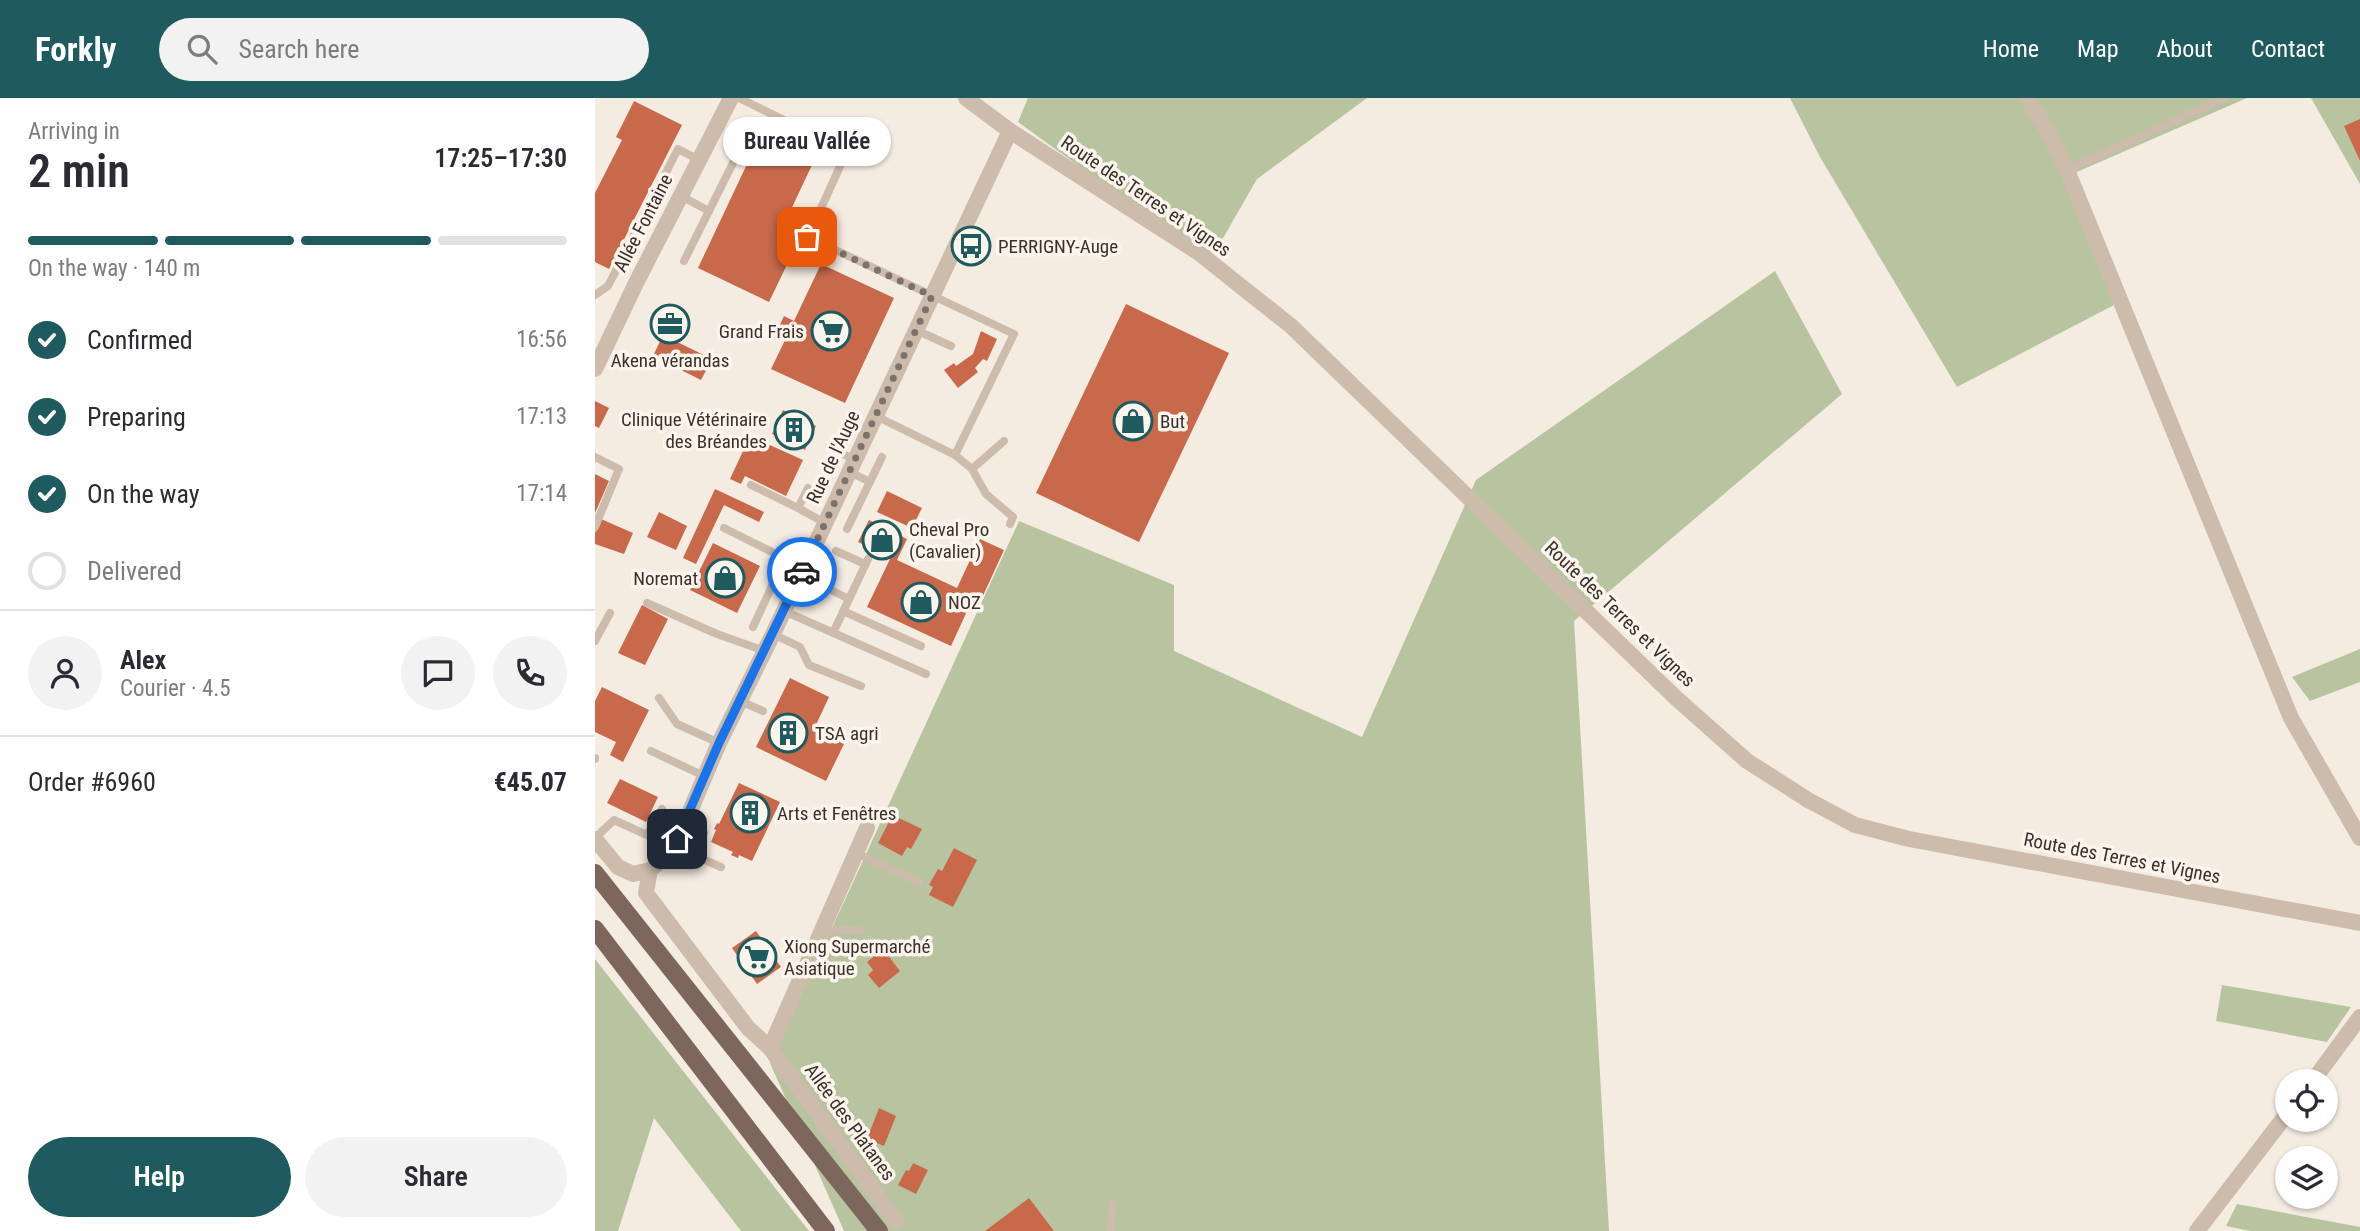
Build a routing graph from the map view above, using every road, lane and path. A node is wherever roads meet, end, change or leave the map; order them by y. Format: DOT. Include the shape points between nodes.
graph roads {
  1 [pos="731,98"];
  2 [pos="739,98"];
  3 [pos="966,98"];
  4 [pos="2027,98"];
  5 [pos="2225,98"];
  6 [pos="1010,131"];
  7 [pos="743,143"];
  8 [pos="699,160"];
  9 [pos="2067,170"];
  10 [pos="680,196"];
  11 [pos="709,211"];
  12 [pos="684,261"];
  13 [pos="595,295"];
  14 [pos="932,296"];
  15 [pos="916,330"];
  16 [pos="951,346"];
  17 [pos="595,369"];
  18 [pos="876,416"];
  19 [pos="1004,441"];
  20 [pos="829,447"];
  21 [pos="955,455"];
  22 [pos="595,457"];
  23 [pos="882,457"];
  24 [pos="852,466"];
  25 [pos="972,470"];
  26 [pos="870,482"];
  27 [pos="751,485"];
  28 [pos="808,488"];
  29 [pos="798,508"];
  30 [pos="825,523"];
  31 [pos="1010,524"];
  32 [pos="595,527"];
  33 [pos="723,528"];
  34 [pos="847,529"];
  35 [pos="836,551"];
  36 [pos="785,558"];
  37 [pos="804,568"];
  38 [pos="821,585"];
  39 [pos="849,599"];
  40 [pos="647,603"];
  41 [pos="784,611"];
  42 [pos="843,611"];
  43 [pos="610,613"];
  44 [pos="753,627"];
  45 [pos="833,633"];
  46 [pos="773,634"];
  47 [pos="595,641"];
  48 [pos="921,646"];
  49 [pos="765,651"];
  50 [pos="926,674"];
  51 [pos="861,686"];
  52 [pos="659,698"];
  53 [pos="740,701"];
  54 [pos="763,711"];
  55 [pos="719,743"];
  56 [pos="651,751"];
  57 [pos="704,776"];
  58 [pos="662,809"];
  59 [pos="685,823"];
  60 [pos="867,828"];
  61 [pos="2360,838"];
  62 [pos="595,839"];
  63 [pos="856,853"];
  64 [pos="595,861"];
  65 [pos="721,867"];
  66 [pos="650,870"];
  67 [pos="600,879"];
  68 [pos="919,882"];
  69 [pos="2360,923"];
  70 [pos="595,929"];
  71 [pos="862,931"];
  72 [pos="821,935"];
  73 [pos="2360,1017"];
  74 [pos="770,1048"];
  75 [pos="2322,1069"];
  76 [pos="2275,1130"];
  77 [pos="1113,1202"];
  78 [pos="897,1221"];
  79 [pos="826,1231"];
  80 [pos="879,1231"];
  81 [pos="1109,1231"];
  82 [pos="2197,1231"];
  1 -- 8 [label="street, Allée Fontaine"];
  2 -- 14 [label="lane" via="847,151 807,237"];
  3 -- 6 [label="street, Route des Terres et Vignes"];
  4 -- 9 [label="street"];
  5 -- 9 [label="lane"];
  6 -- 14 [label="street, Rue de l'Auge"];
  6 -- 69 [label="street, Route des Terres et Vignes" via="1199,253 1291,326 1676,698 1747,761 1808,800 1855,825 1909,839"];
  7 -- 11 [label="lane"];
  8 -- 10 [label="street, Allée Fontaine"];
  8 -- 13 [label="lane" via="678,149 608,286"];
  9 -- 61 [label="street" via="2291,718"];
  10 -- 11 [label="lane"];
  10 -- 17 [label="street, Allée Fontaine"];
  11 -- 12 [label="lane"];
  14 -- 15 [label="street, Rue de l'Auge"];
  14 -- 21 [label="lane" via="1014,334"];
  15 -- 16 [label="lane"];
  15 -- 18 [label="street, Rue de l'Auge"];
  18 -- 21 [label="lane"];
  18 -- 24 [label="street, Rue de l'Auge"];
  19 -- 25 [label="lane"];
  20 -- 24 [label="lane"];
  21 -- 25 [label="lane"];
  22 -- 32 [label="lane" via="619,469"];
  23 -- 26 [label="lane"];
  24 -- 26 [label="lane"];
  24 -- 30 [label="street, Rue de l'Auge"];
  25 -- 31 [label="lane" via="986,494 1013,517"];
  26 -- 34 [label="lane"];
  27 -- 29 [label="lane"];
  28 -- 29 [label="lane"];
  29 -- 30 [label="lane"];
  30 -- 37 [label="street, Rue de l'Auge"];
  33 -- 36 [label="lane"];
  35 -- 39 [label="lane" via="866,562"];
  36 -- 37 [label="lane"];
  36 -- 44 [label="lane"];
  37 -- 41 [label="street, Rue de l'Auge"];
  38 -- 39 [label="lane"];
  39 -- 42 [label="lane"];
  40 -- 49 [label="lane"];
  41 -- 45 [label="lane"];
  41 -- 46 [label="street, Rue de l'Auge"];
  42 -- 45 [label="lane"];
  42 -- 48 [label="lane"];
  43 -- 47 [label="lane"];
  45 -- 50 [label="lane"];
  46 -- 49 [label="street, Rue de l'Auge"];
  46 -- 51 [label="lane" via="800,647 809,665"];
  49 -- 53 [label="street, Rue de l'Auge"];
  52 -- 55 [label="lane" via="677,724"];
  53 -- 54 [label="lane"];
  53 -- 55 [label="street, Rue de l'Auge"];
  55 -- 57 [label="street, Rue de l'Auge"];
  56 -- 57 [label="lane"];
  57 -- 59 [label="street, Rue de l'Auge"];
  58 -- 62 [label="lane" via="647,835 614,820"];
  59 -- 65 [label="lane" via="703,833 693,855"];
  59 -- 66 [label="street, Rue de l'Auge" via="669,854"];
  60 -- 63 [label="street"];
  62 -- 66 [label="street" via="618,867 633,874"];
  63 -- 68 [label="lane"];
  63 -- 72 [label="street"];
  64 -- 67 [label="main road"];
  66 -- 74 [label="street, Allée des Platanes" via="646,893 748,1028"];
  67 -- 80 [label="main road"];
  70 -- 79 [label="main road"];
  71 -- 72 [label="lane"];
  72 -- 74 [label="street"];
  73 -- 75 [label="street"];
  74 -- 78 [label="street, Allée des Platanes"];
  76 -- 82 [label="street"];
  77 -- 81 [label="lane"];
}
